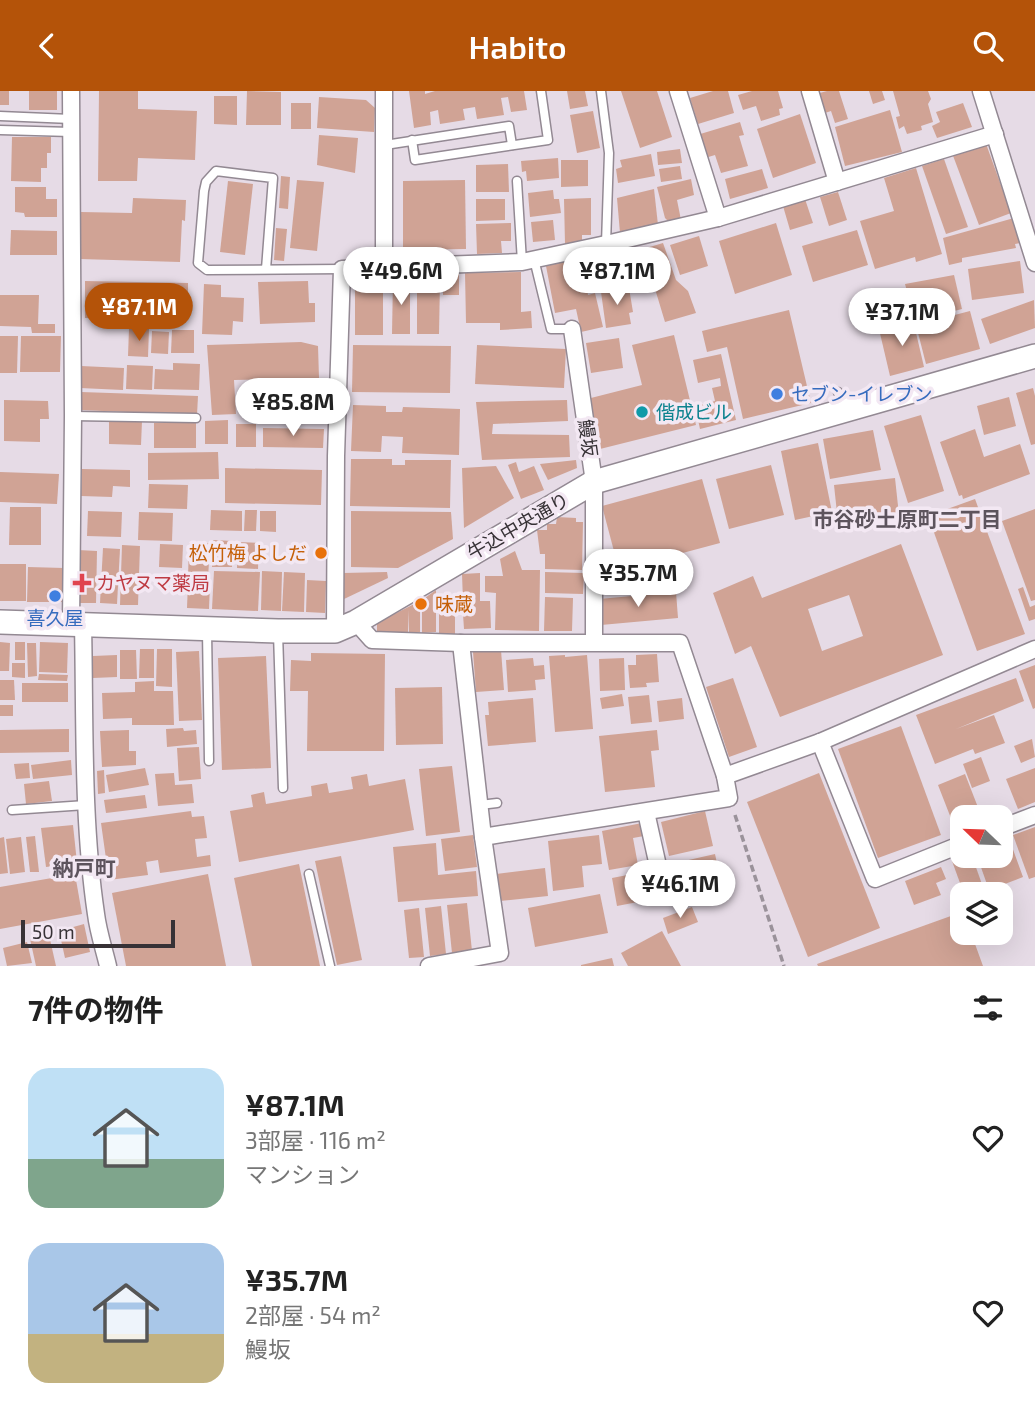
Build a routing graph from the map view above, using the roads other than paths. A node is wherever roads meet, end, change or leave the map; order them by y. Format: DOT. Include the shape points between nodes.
graph roads {
  1 [pos="71,91"];
  2 [pos="384,91"];
  3 [pos="541,91"];
  4 [pos="601,91"];
  5 [pos="678,91"];
  6 [pos="810,91"];
  7 [pos="981,91"];
  8 [pos="0,116"];
  9 [pos="71,126"];
  10 [pos="0,129"];
  11 [pos="995,134"];
  12 [pos="412,141"];
  13 [pos="385,145"];
  14 [pos="512,145"];
  15 [pos="517,181"];
  16 [pos="837,183"];
  17 [pos="718,218"];
  18 [pos="606,244"];
  19 [pos="528,260"];
  20 [pos="1035,263"];
  21 [pos="384,267"];
  22 [pos="266,269"];
  23 [pos="342,269"];
  24 [pos="572,329"];
  25 [pos="1035,356"];
  26 [pos="73,416"];
  27 [pos="197,418"];
  28 [pos="594,482"];
  29 [pos="0,622"];
  30 [pos="77,624"];
  31 [pos="346,626"];
  32 [pos="207,629"];
  33 [pos="278,631"];
  34 [pos="594,641"];
  35 [pos="461,643"];
  36 [pos="1035,649"];
  37 [pos="821,742"];
  38 [pos="209,761"];
  39 [pos="725,776"];
  40 [pos="283,788"];
  41 [pos="497,803"];
  42 [pos="87,805"];
  43 [pos="480,805"];
  44 [pos="12,810"];
  45 [pos="646,812"];
  46 [pos="1035,815"];
  47 [pos="1013,823"];
  48 [pos="483,837"];
  49 [pos="950,849"];
  50 [pos="309,874"];
  51 [pos="664,893"];
  52 [pos="108,966"];
  53 [pos="330,966"];
  54 [pos="429,966"];
  1 -- 9 [label="street"];
  2 -- 13 [label="street"];
  3 -- 14 [label="lane" via="548,140"];
  4 -- 18 [label="lane" via="609,153"];
  5 -- 17 [label="street"];
  6 -- 16 [label="street"];
  7 -- 11 [label="street"];
  8 -- 9 [label="lane"];
  9 -- 10 [label="lane"];
  9 -- 26 [label="street"];
  11 -- 16 [label="street"];
  11 -- 20 [label="street"];
  12 -- 13 [label="lane"];
  12 -- 14 [label="lane" via="415,160"];
  12 -- 14 [label="lane" via="509,125"];
  13 -- 21 [label="street"];
  15 -- 19 [label="lane"];
  16 -- 17 [label="street"];
  17 -- 18 [label="street"];
  18 -- 19 [label="street"];
  19 -- 21 [label="street"];
  19 -- 24 [label="lane, 鰻坂" via="551,329"];
  21 -- 23 [label="street"];
  22 -- 22 [label="lane" via="273,178 216,171 204,191 198,263 207,270"];
  22 -- 23 [label="lane"];
  23 -- 31 [label="street" via="336,456"];
  24 -- 28 [label="street, 鰻坂"];
  25 -- 28 [label="street, 牛込中央通り" via="841,401"];
  26 -- 27 [label="lane"];
  26 -- 30 [label="street"];
  28 -- 31 [label="street, 牛込中央通り"];
  28 -- 34 [label="street, 鰻坂"];
  29 -- 30 [label="street"];
  30 -- 32 [label="street"];
  30 -- 42 [label="street"];
  31 -- 33 [label="street"];
  31 -- 35 [label="street" via="372,640"];
  32 -- 33 [label="street"];
  32 -- 38 [label="lane"];
  33 -- 40 [label="lane"];
  34 -- 35 [label="street"];
  34 -- 39 [label="street" via="680,643"];
  35 -- 43 [label="street"];
  36 -- 37 [label="street"];
  37 -- 39 [label="street"];
  37 -- 49 [label="street" via="875,879"];
  39 -- 45 [label="street" via="729,797"];
  41 -- 43 [label="lane"];
  42 -- 44 [label="lane"];
  42 -- 52 [label="street" via="96,917"];
  43 -- 48 [label="street"];
  45 -- 48 [label="street"];
  45 -- 51 [label="street"];
  46 -- 47 [label="street"];
  48 -- 54 [label="street" via="500,953"];
  50 -- 53 [label="lane"];
}
